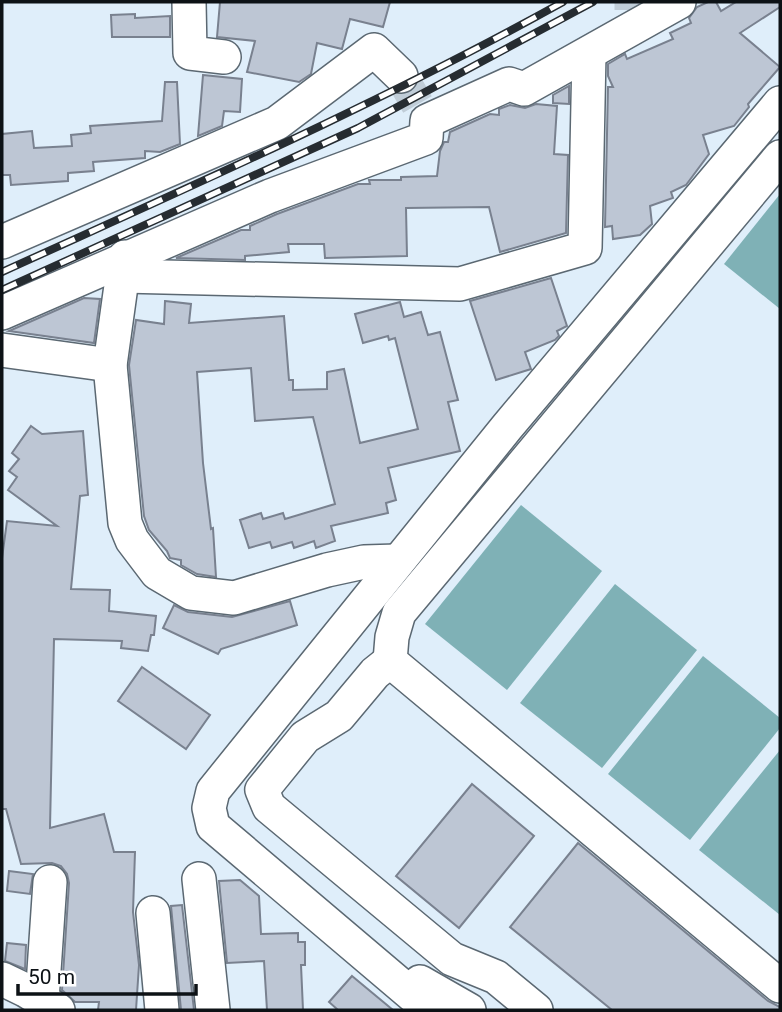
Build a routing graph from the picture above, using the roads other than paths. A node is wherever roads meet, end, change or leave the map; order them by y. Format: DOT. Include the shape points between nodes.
graph roads {
  1 [pos="190,2"];
  2 [pos="679,2"];
  3 [pos="589,54"];
  4 [pos="225,57"];
  5 [pos="401,76"];
  6 [pos="780,103"];
  7 [pos="780,157"];
  8 [pos="2,242"];
  9 [pos="124,267"];
  10 [pos="2,313"];
  11 [pos="2,350"];
  12 [pos="110,365"];
  13 [pos="397,561"];
  14 [pos="390,661"];
  15 [pos="199,879"];
  16 [pos="50,882"];
  17 [pos="153,913"];
  18 [pos="776,974"];
  19 [pos="2,979"];
  20 [pos="419,1001"];
  21 [pos="50,1005"];
  22 [pos="162,1010"];
  23 [pos="213,1010"];
  24 [pos="469,1010"];
  25 [pos="536,1010"];
  1 -- 4 [label="street" via="191,52"];
  2 -- 3 [label="street" via="630,20"];
  3 -- 9 [label="street" via="524,89 509,84 427,121 426,138 270,196"];
  3 -- 9 [label="street" via="585,248 460,284"];
  5 -- 8 [label="street" via="374,50 277,123"];
  6 -- 13 [label="street"];
  7 -- 14 [label="street" via="399,613"];
  9 -- 10 [label="street"];
  9 -- 12 [label="street"];
  11 -- 12 [label="street"];
  12 -- 13 [label="street" via="125,523 157,573 191,593 234,598 327,570"];
  13 -- 20 [label="street" via="213,791 209,808 213,826"];
  14 -- 18 [label="street"];
  14 -- 25 [label="street" via="340,716 305,737 262,790 265,798 269,807 452,959 496,977"];
  15 -- 23 [label="street"];
  16 -- 21 [label="street"];
  17 -- 22 [label="street"];
  19 -- 21 [label="street"];
  20 -- 24 [label="street" via="421,982"];
}
